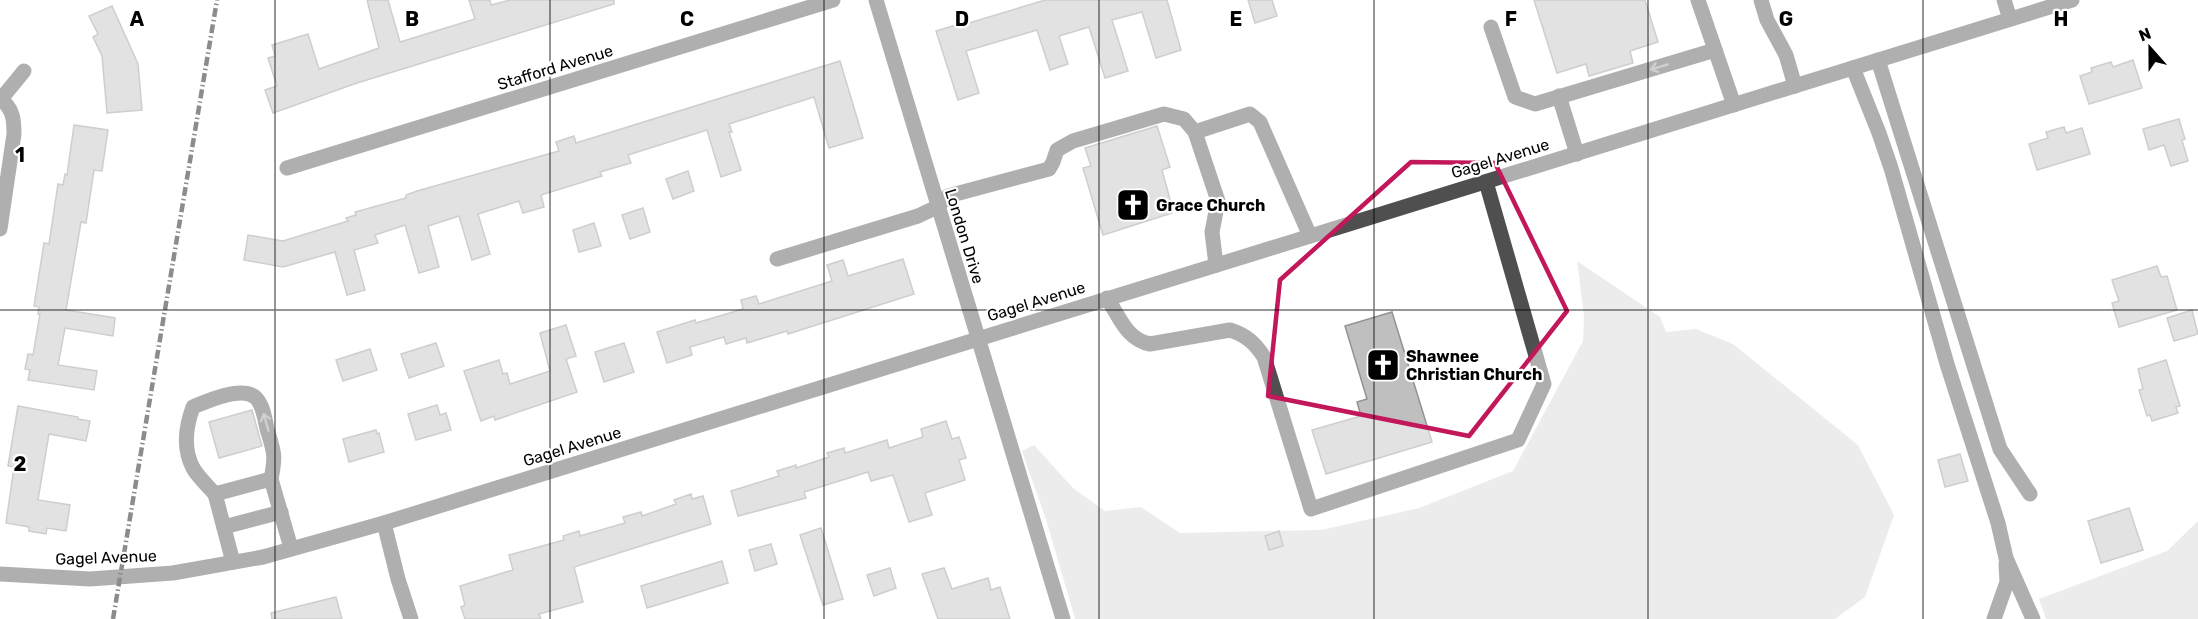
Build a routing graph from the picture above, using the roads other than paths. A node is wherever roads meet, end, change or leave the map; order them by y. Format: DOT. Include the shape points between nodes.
graph roads {
  1 [pos="833,0"];
  2 [pos="876,0"];
  3 [pos="1698,0"];
  4 [pos="1761,0"];
  5 [pos="2004,0"];
  6 [pos="2072,0"];
  7 [pos="2010,19"];
  8 [pos="1491,27"];
  9 [pos="1715,50"];
  10 [pos="1878,60"];
  11 [pos="1852,68"];
  12 [pos="24,70"];
  13 [pos="1795,86"];
  14 [pos="1559,96"];
  15 [pos="0,99"];
  16 [pos="1734,105"];
  17 [pos="1195,132"];
  18 [pos="1576,154"];
  19 [pos="287,168"];
  20 [pos="1486,182"];
  21 [pos="937,207"];
  22 [pos="0,229"];
  23 [pos="1310,236"];
  24 [pos="777,259"];
  25 [pos="1216,265"];
  26 [pos="1107,298"];
  27 [pos="978,338"];
  28 [pos="271,479"];
  29 [pos="215,494"];
  30 [pos="2030,494"];
  31 [pos="281,512"];
  32 [pos="384,523"];
  33 [pos="224,527"];
  34 [pos="291,548"];
  35 [pos="2006,558"];
  36 [pos="233,562"];
  37 [pos="0,574"];
  38 [pos="411,619"];
  39 [pos="1063,619"];
  40 [pos="1994,619"];
  41 [pos="2033,619"];
  1 -- 19 [label="street, Stafford Avenue"];
  2 -- 21 [label="street, London Drive"];
  3 -- 9 [label="street"];
  4 -- 13 [label="street" via="1786,55"];
  5 -- 7 [label="street"];
  6 -- 7 [label="street, Gagel Avenue"];
  7 -- 10 [label="street, Gagel Avenue"];
  8 -- 14 [label="street" via="1515,97 1535,104"];
  9 -- 14 [label="street, one-way"];
  9 -- 16 [label="street"];
  10 -- 11 [label="street, Gagel Avenue"];
  10 -- 30 [label="street" via="2000,449"];
  11 -- 13 [label="street, Gagel Avenue"];
  11 -- 35 [label="street" via="1891,168"];
  12 -- 15 [label="street"];
  13 -- 16 [label="street, Gagel Avenue"];
  14 -- 18 [label="street"];
  15 -- 22 [label="street" via="10,108 14,119"];
  16 -- 18 [label="street, Gagel Avenue"];
  17 -- 21 [label="street" via="1184,119 1164,114 1072,141 1057,150 1049,168 948,196"];
  17 -- 23 [label="street" via="1250,114 1260,122"];
  17 -- 25 [label="street" via="1218,201 1212,232"];
  18 -- 20 [label="street, Gagel Avenue"];
  20 -- 23 [label="street, Gagel Avenue"];
  20 -- 26 [label="street" via="1544,384 1518,440 1311,509 1264,357 1250,340 1230,330 1150,344 1138,342"];
  21 -- 24 [label="street"];
  21 -- 27 [label="street, London Drive"];
  23 -- 25 [label="street, Gagel Avenue"];
  25 -- 26 [label="street, Gagel Avenue"];
  26 -- 27 [label="street, Gagel Avenue"];
  27 -- 32 [label="street, Gagel Avenue"];
  27 -- 39 [label="street, London Drive"];
  28 -- 29 [label="street"];
  28 -- 29 [label="street, one-way" via="275,457 261,406 249,394 236,393 193,407 187,422 186,440 193,468"];
  28 -- 31 [label="street"];
  29 -- 33 [label="street"];
  31 -- 33 [label="street"];
  31 -- 34 [label="street"];
  32 -- 34 [label="street, Gagel Avenue"];
  32 -- 38 [label="street"];
  33 -- 36 [label="street"];
  34 -- 36 [label="street, Gagel Avenue"];
  35 -- 40 [label="street" via="2007,582"];
  35 -- 41 [label="street"];
  36 -- 37 [label="street, Gagel Avenue" via="120,578"];
}
